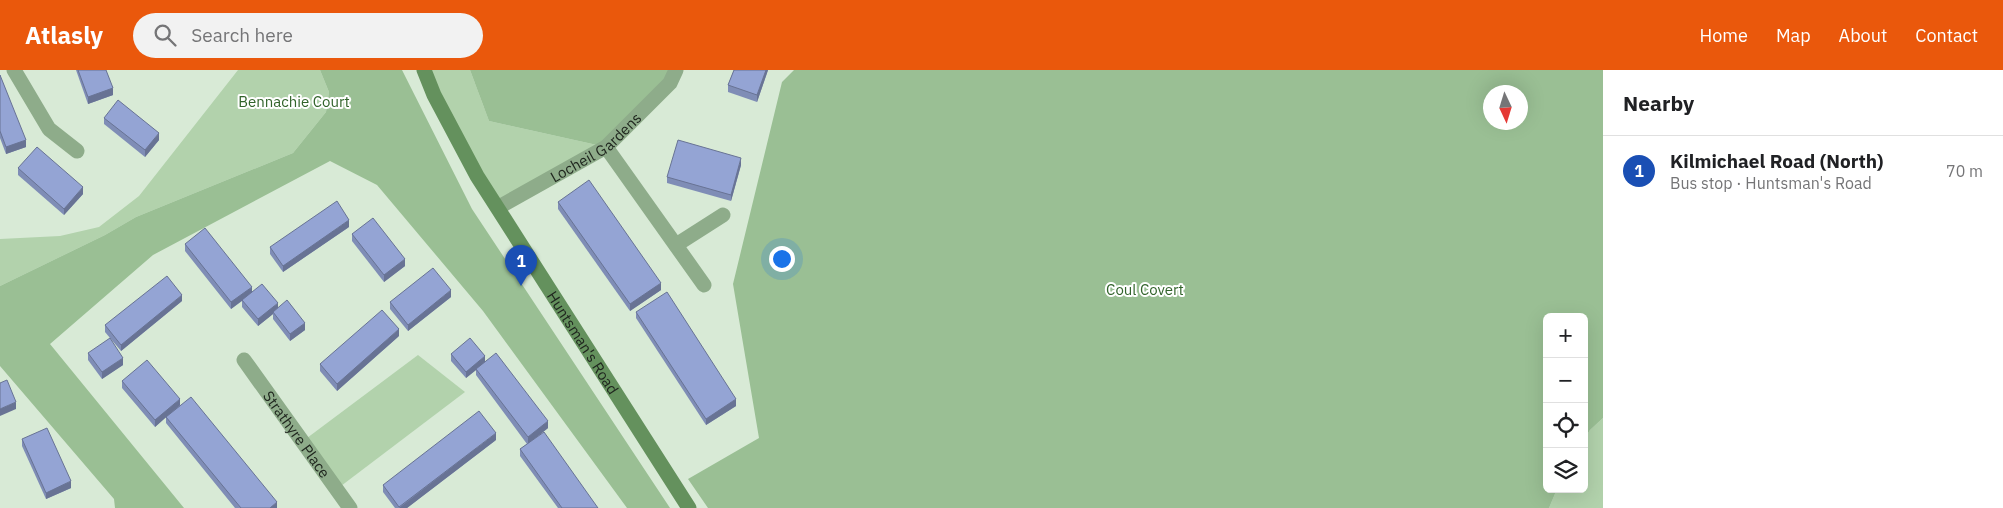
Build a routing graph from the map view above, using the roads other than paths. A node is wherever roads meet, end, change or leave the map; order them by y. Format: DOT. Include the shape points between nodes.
graph roads {
  1 [pos="14,70"];
  2 [pos="424,70"];
  3 [pos="676,70"];
  4 [pos="606,147"];
  5 [pos="77,151"];
  6 [pos="499,207"];
  7 [pos="723,215"];
  8 [pos="676,245"];
  9 [pos="704,285"];
  10 [pos="244,360"];
  11 [pos="350,508"];
  12 [pos="689,508"];
  1 -- 5 [label="street" via="50,129"];
  2 -- 6 [label="street, Huntsman's Road" via="454,135"];
  3 -- 4 [label="street, Locheil Gardens" via="670,83"];
  4 -- 6 [label="street, Locheil Gardens"];
  4 -- 8 [label="street"];
  6 -- 12 [label="street, Huntsman's Road"];
  7 -- 8 [label="street"];
  8 -- 9 [label="street"];
  10 -- 11 [label="street, Strathyre Place"];
}
